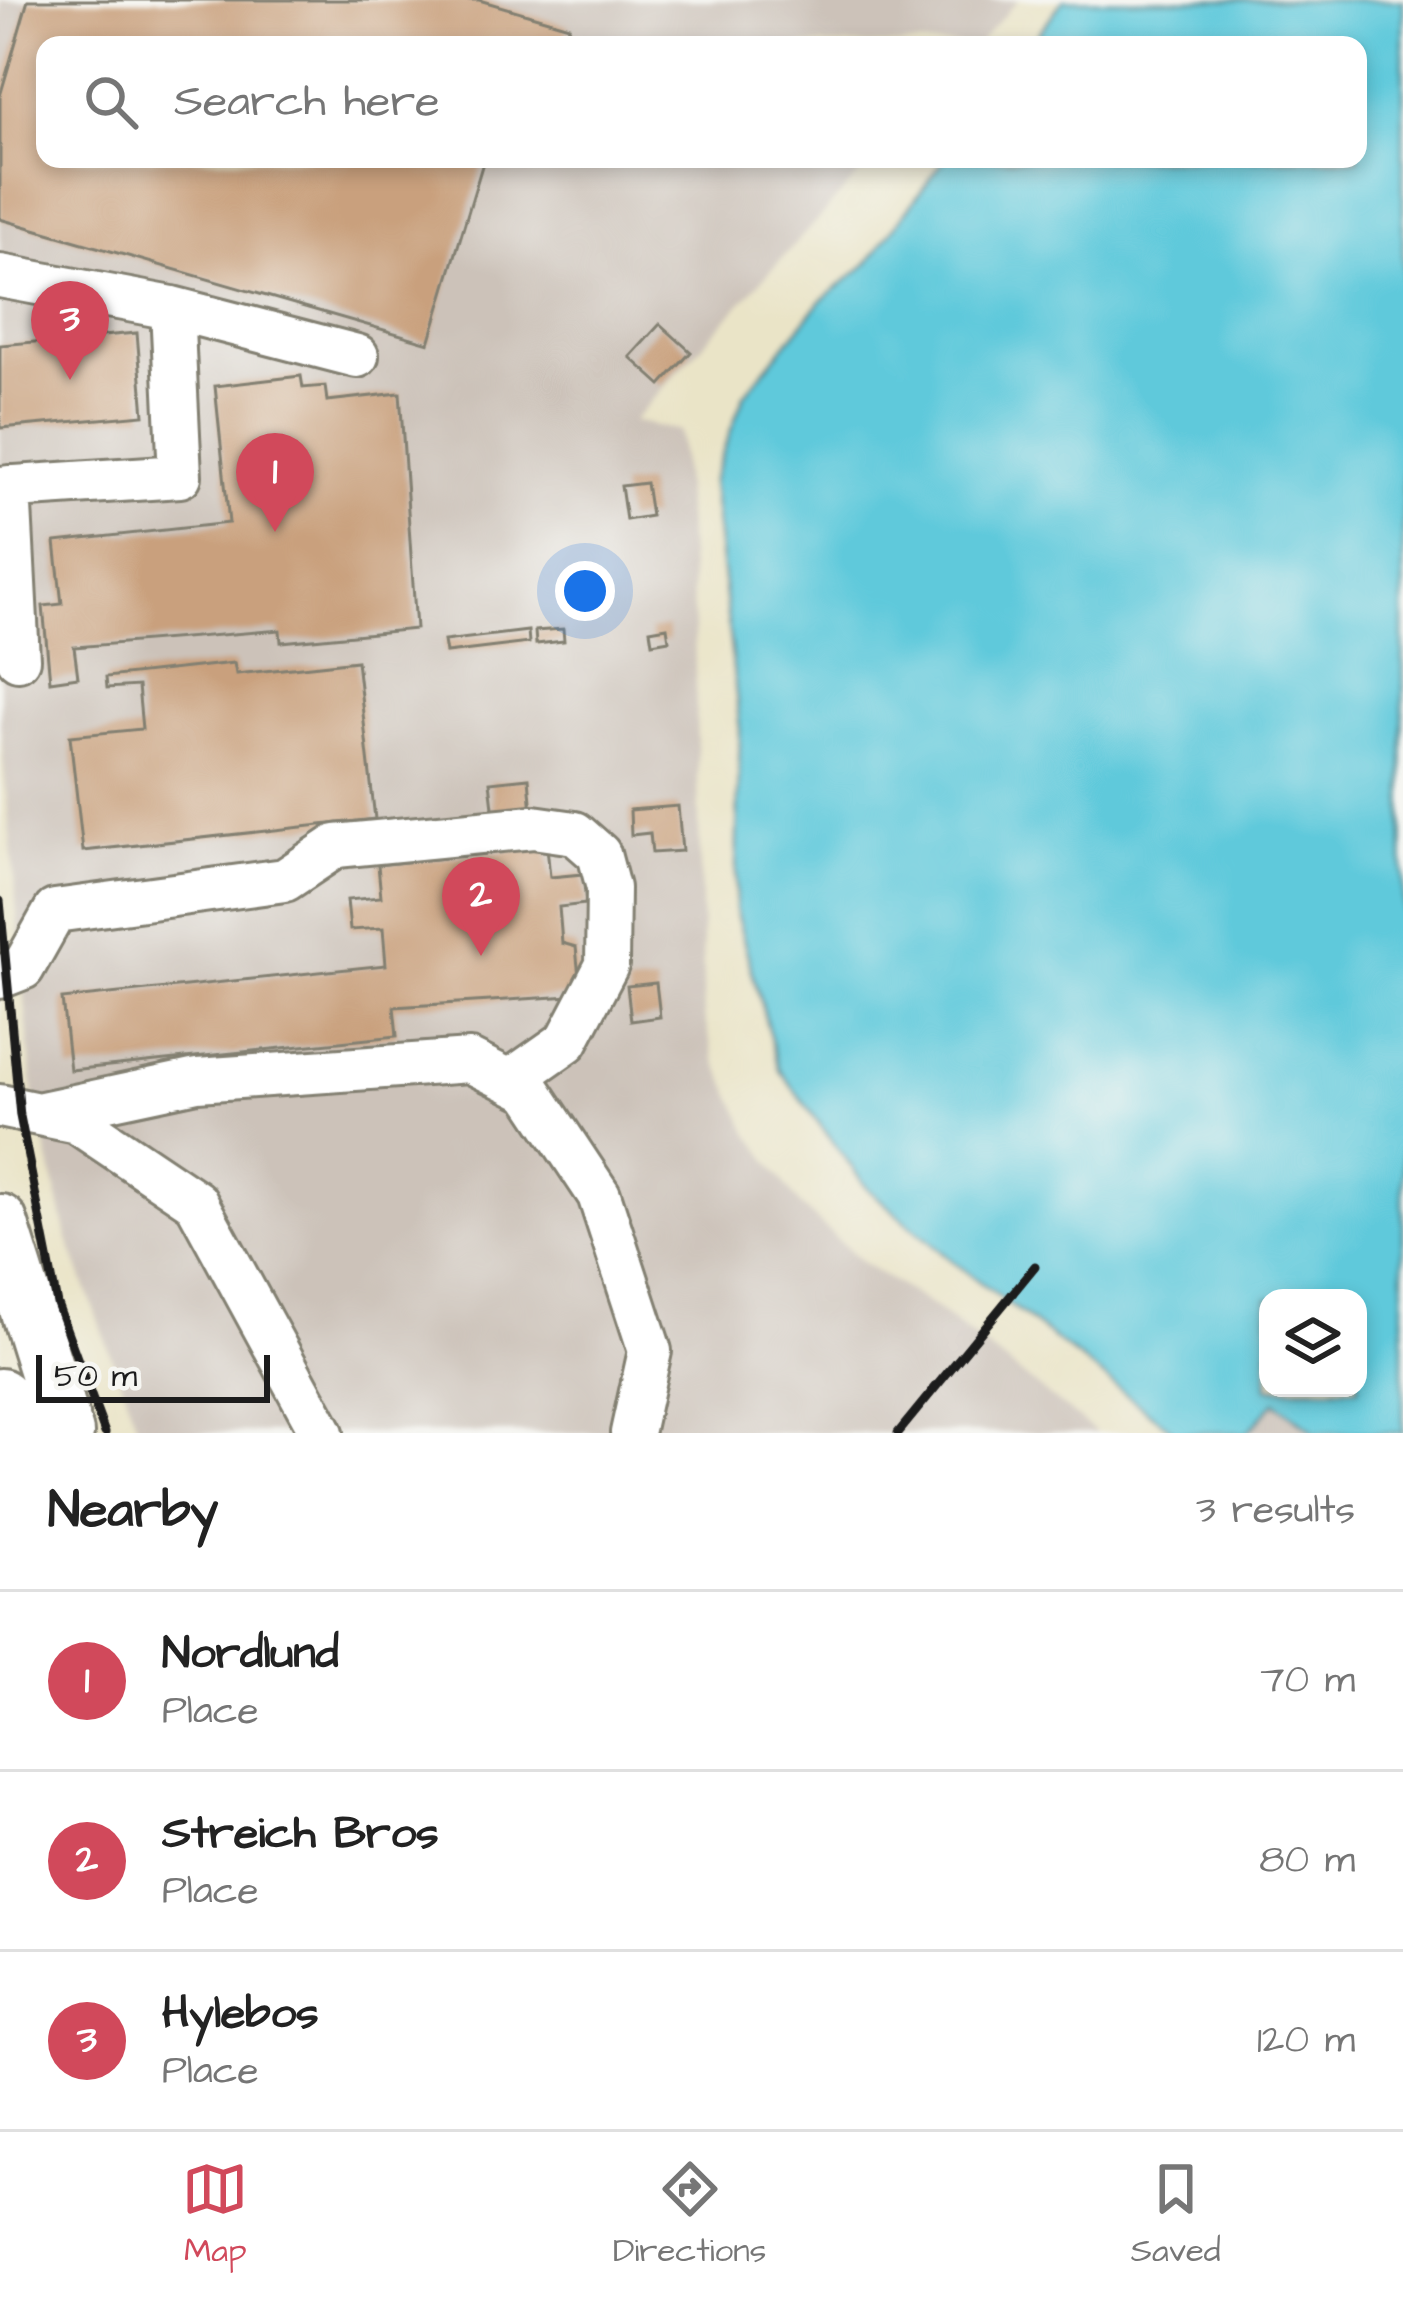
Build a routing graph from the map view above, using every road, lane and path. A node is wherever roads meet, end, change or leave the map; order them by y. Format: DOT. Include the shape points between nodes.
graph roads {
  1 [pos="0,276"];
  2 [pos="172,308"];
  3 [pos="357,356"];
  4 [pos="4,488"];
  5 [pos="18,659"];
  6 [pos="0,977"];
  7 [pos="510,1081"];
  8 [pos="21,1109"];
  9 [pos="0,1222"];
  10 [pos="0,1396"];
  11 [pos="16,1433"];
  12 [pos="66,1433"];
  13 [pos="322,1433"];
  14 [pos="632,1433"];
  1 -- 2 [label="lane"];
  2 -- 3 [label="lane"];
  2 -- 4 [label="lane" via="180,476"];
  4 -- 5 [label="lane"];
  6 -- 7 [label="lane" via="23,968 55,911 285,880 336,846 532,826 575,833 599,854 608,888 607,964 567,1041"];
  7 -- 8 [label="lane" via="470,1061 447,1062 196,1080"];
  7 -- 14 [label="lane" via="530,1091 599,1195 650,1351"];
  8 -- 13 [label="lane" via="77,1122 196,1202"];
  9 -- 12 [label="main road"];
  10 -- 11 [label="main road"];
}
